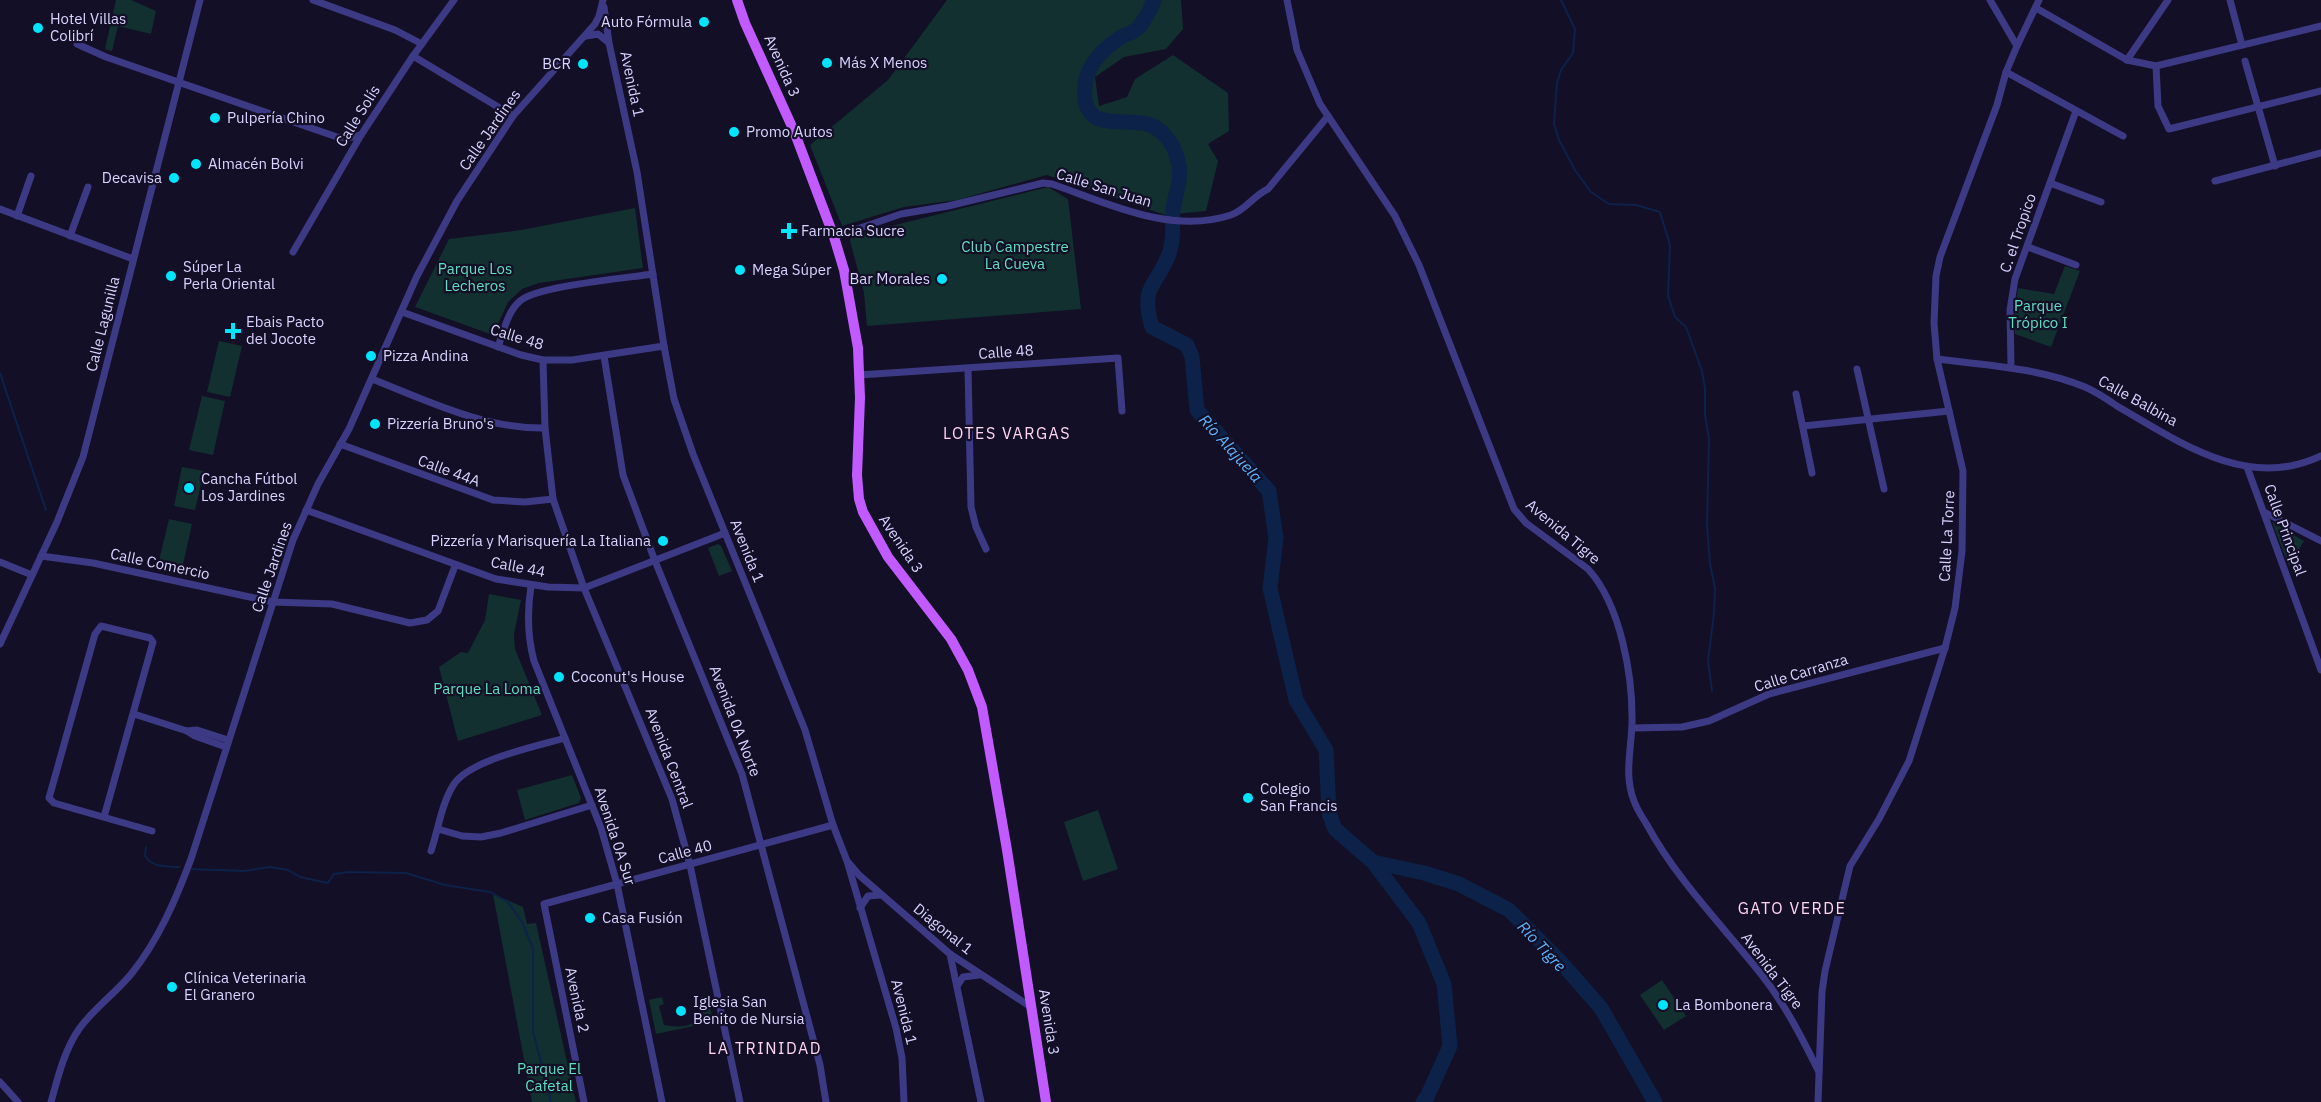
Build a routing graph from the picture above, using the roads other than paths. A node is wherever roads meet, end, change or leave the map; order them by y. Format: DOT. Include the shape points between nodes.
graph roads {
  1 [pos="201,0"];
  2 [pos="313,0"];
  3 [pos="454,0"];
  4 [pos="603,0"];
  5 [pos="737,0"];
  6 [pos="1287,0"];
  7 [pos="1990,0"];
  8 [pos="2168,0"];
  9 [pos="2230,0"];
  10 [pos="2038,4"];
  11 [pos="2321,26"];
  12 [pos="584,37"];
  13 [pos="609,43"];
  14 [pos="77,44"];
  15 [pos="422,44"];
  16 [pos="2242,45"];
  17 [pos="2017,46"];
  18 [pos="413,56"];
  19 [pos="2127,60"];
  20 [pos="2245,61"];
  21 [pos="2156,66"];
  22 [pos="2006,72"];
  23 [pos="179,81"];
  24 [pos="2321,91"];
  25 [pos="2259,105"];
  26 [pos="2076,111"];
  27 [pos="513,116"];
  28 [pos="1328,116"];
  29 [pos="360,135"];
  30 [pos="2123,136"];
  31 [pos="2321,153"];
  32 [pos="2275,166"];
  33 [pos="31,176"];
  34 [pos="2216,181"];
  35 [pos="2050,183"];
  36 [pos="87,187"];
  37 [pos="2101,202"];
  38 [pos="0,209"];
  39 [pos="17,216"];
  40 [pos="70,236"];
  41 [pos="834,237"];
  42 [pos="2028,247"];
  43 [pos="293,252"];
  44 [pos="133,259"];
  45 [pos="2076,265"];
  46 [pos="653,274"];
  47 [pos="402,312"];
  48 [pos="663,346"];
  49 [pos="498,347"];
  50 [pos="604,356"];
  51 [pos="1937,359"];
  52 [pos="543,360"];
  53 [pos="2011,367"];
  54 [pos="968,369"];
  55 [pos="1857,369"];
  56 [pos="859,375"];
  57 [pos="372,379"];
  58 [pos="1796,394"];
  59 [pos="1122,411"];
  60 [pos="1949,411"];
  61 [pos="1869,418"];
  62 [pos="1803,426"];
  63 [pos="545,428"];
  64 [pos="340,444"];
  65 [pos="2321,456"];
  66 [pos="2247,467"];
  67 [pos="1812,473"];
  68 [pos="1884,489"];
  69 [pos="553,499"];
  70 [pos="306,510"];
  71 [pos="2264,512"];
  72 [pos="725,532"];
  73 [pos="2321,541"];
  74 [pos="986,549"];
  75 [pos="41,556"];
  76 [pos="655,561"];
  77 [pos="0,562"];
  78 [pos="455,566"];
  79 [pos="32,575"];
  80 [pos="531,586"];
  81 [pos="584,588"];
  82 [pos="273,602"];
  83 [pos="0,644"];
  84 [pos="1945,648"];
  85 [pos="2321,670"];
  86 [pos="134,714"];
  87 [pos="1632,728"];
  88 [pos="566,738"];
  89 [pos="227,743"];
  90 [pos="592,805"];
  91 [pos="104,817"];
  92 [pos="833,825"];
  93 [pos="438,829"];
  94 [pos="152,831"];
  95 [pos="762,845"];
  96 [pos="431,851"];
  97 [pos="847,861"];
  98 [pos="690,865"];
  99 [pos="617,884"];
  100 [pos="882,895"];
  101 [pos="544,904"];
  102 [pos="860,908"];
  103 [pos="950,954"];
  104 [pos="980,975"];
  105 [pos="957,986"];
  106 [pos="1031,1007"];
  107 [pos="1819,1072"];
  108 [pos="0,1082"];
  109 [pos="18,1102"];
  110 [pos="51,1102"];
  111 [pos="584,1102"];
  112 [pos="662,1102"];
  113 [pos="740,1102"];
  114 [pos="826,1102"];
  115 [pos="904,1102"];
  116 [pos="981,1102"];
  117 [pos="1046,1102"];
  118 [pos="1818,1102"];
  1 -- 23 [label="street, Calle Lagunilla"];
  2 -- 15 [label="street"];
  3 -- 15 [label="street, Calle Solís"];
  4 -- 12 [label="street, Calle Jardines" via="599,16"];
  4 -- 13 [label="street, Avenida 1"];
  5 -- 41 [label="main road, Avenida 3" via="794,131"];
  6 -- 28 [label="street, Avenida Tigre" via="1297,50"];
  7 -- 17 [label="street"];
  8 -- 19 [label="street"];
  9 -- 16 [label="street"];
  10 -- 17 [label="street, Calle La Torre"];
  10 -- 19 [label="street"];
  11 -- 16 [label="street"];
  12 -- 13 [label="street" via="598,34"];
  12 -- 27 [label="street, Calle Jardines"];
  13 -- 46 [label="street, Avenida 1" via="637,172"];
  14 -- 23 [label="street"];
  15 -- 18 [label="street, Calle Solís"];
  16 -- 21 [label="street"];
  17 -- 22 [label="street, Calle La Torre"];
  18 -- 27 [label="street"];
  18 -- 29 [label="street, Calle Solís"];
  19 -- 21 [label="street"];
  20 -- 25 [label="street"];
  21 -- 25 [label="street" via="2158,106 2169,129"];
  22 -- 26 [label="street"];
  22 -- 51 [label="street, Calle La Torre" via="1940,257 1934,323"];
  23 -- 29 [label="street" via="337,137"];
  23 -- 44 [label="street, Calle Lagunilla"];
  24 -- 25 [label="street"];
  25 -- 32 [label="street"];
  26 -- 30 [label="street"];
  26 -- 35 [label="street, C. el Tropico"];
  27 -- 47 [label="street, Calle Jardines" via="457,201"];
  28 -- 41 [label="street, Calle San Juan" via="1268,189 1233,215 1183,221 1163,219 1043,183 902,214"];
  28 -- 87 [label="street, Avenida Tigre" via="1411,246 1514,509 1526,523 1588,569 1608,598 1623,646"];
  29 -- 43 [label="street, Calle Solís"];
  31 -- 32 [label="street"];
  32 -- 34 [label="street"];
  33 -- 39 [label="street"];
  35 -- 37 [label="street"];
  35 -- 42 [label="street, C. el Tropico"];
  36 -- 40 [label="street"];
  38 -- 39 [label="street"];
  39 -- 40 [label="street"];
  40 -- 44 [label="street"];
  41 -- 56 [label="main road, Avenida 3" via="855,323"];
  42 -- 45 [label="street"];
  42 -- 53 [label="street, C. el Tropico" via="2012,293"];
  44 -- 75 [label="street, Calle Lagunilla" via="83,458"];
  46 -- 48 [label="street, Avenida 1"];
  46 -- 49 [label="street" via="527,296 511,311"];
  47 -- 49 [label="street, Calle 48"];
  47 -- 57 [label="street, Calle Jardines"];
  48 -- 50 [label="street, Calle 48"];
  48 -- 72 [label="street, Avenida 1" via="682,426"];
  49 -- 52 [label="street, Calle 48"];
  50 -- 52 [label="street, Calle 48"];
  50 -- 76 [label="street, Avenida 0A Norte" via="623,475"];
  51 -- 53 [label="street, Calle Balbina"];
  51 -- 60 [label="street, Calle La Torre"];
  52 -- 63 [label="street, Avenida Central"];
  53 -- 66 [label="street, Calle Balbina" via="2087,388 2215,459"];
  54 -- 56 [label="street, Calle 48"];
  54 -- 59 [label="street, Calle 48" via="1118,358"];
  54 -- 74 [label="street" via="971,507"];
  55 -- 61 [label="street"];
  56 -- 106 [label="main road, Avenida 3" via="859,499 872,532 888,557 956,647 982,707"];
  57 -- 63 [label="street" via="494,424"];
  57 -- 64 [label="street, Calle Jardines"];
  58 -- 62 [label="street"];
  60 -- 61 [label="street"];
  60 -- 84 [label="street, Calle La Torre" via="1963,471 1964,505 1955,608"];
  61 -- 62 [label="street"];
  61 -- 68 [label="street"];
  62 -- 67 [label="street"];
  63 -- 69 [label="street, Avenida Central"];
  64 -- 69 [label="street, Calle 44A" via="493,500"];
  64 -- 70 [label="street, Calle Jardines"];
  65 -- 66 [label="street, Calle Balbina" via="2288,467"];
  66 -- 71 [label="street, Calle Principal"];
  69 -- 81 [label="street, Avenida Central"];
  70 -- 78 [label="street, Calle 44"];
  70 -- 82 [label="street, Calle Jardines"];
  71 -- 73 [label="street"];
  71 -- 85 [label="street, Calle Principal"];
  72 -- 76 [label="street, Calle 44"];
  72 -- 92 [label="street, Avenida 1" via="802,722"];
  75 -- 79 [label="street, Calle Lagunilla"];
  75 -- 82 [label="street, Calle Comercio" via="93,563"];
  76 -- 81 [label="street, Calle 44"];
  76 -- 95 [label="street, Avenida 0A Norte" via="736,758"];
  77 -- 79 [label="street"];
  78 -- 80 [label="street, Calle 44"];
  78 -- 82 [label="street, Calle Comercio" via="441,605 428,620 410,623 332,604"];
  79 -- 83 [label="street, Calle Lagunilla"];
  80 -- 81 [label="street, Calle 44"];
  80 -- 88 [label="street, Avenida 0A Sur" via="528,641"];
  81 -- 98 [label="street, Avenida Central" via="672,799"];
  82 -- 89 [label="street, Calle Jardines"];
  84 -- 87 [label="street, Calle Carranza" via="1769,694 1709,721 1682,727"];
  84 -- 107 [label="street, Calle La Torre" via="1904,773 1850,866 1825,971"];
  86 -- 89 [label="street"];
  86 -- 91 [label="street"];
  86 -- 91 [label="street" via="153,642 125,631 98,628 49,796 51,801"];
  87 -- 107 [label="street, Avenida Tigre" via="1628,770 1634,801 1661,851 1762,976 1800,1033"];
  88 -- 90 [label="street, Avenida 0A Sur"];
  88 -- 93 [label="street" via="484,763 461,775 453,785"];
  89 -- 110 [label="street, Calle Jardines" via="172,906 133,972 74,1038"];
  90 -- 93 [label="street" via="481,837"];
  90 -- 99 [label="street, Avenida 0A Sur"];
  91 -- 94 [label="street"];
  92 -- 95 [label="street, Calle 40"];
  92 -- 97 [label="street, Avenida 1"];
  93 -- 96 [label="street"];
  95 -- 98 [label="street, Calle 40"];
  95 -- 114 [label="street, Avenida 0A Norte" via="820,1065"];
  97 -- 100 [label="street, Diagonal 1"];
  97 -- 102 [label="street, Avenida 1"];
  98 -- 99 [label="street, Calle 40"];
  98 -- 113 [label="street, Avenida Central"];
  99 -- 101 [label="street, Calle 40"];
  99 -- 112 [label="street, Avenida 0A Sur"];
  100 -- 102 [label="street" via="868,896"];
  100 -- 103 [label="street, Diagonal 1"];
  101 -- 111 [label="street, Avenida 2"];
  102 -- 115 [label="street, Avenida 1" via="896,1028"];
  103 -- 104 [label="street, Diagonal 1"];
  103 -- 105 [label="street"];
  104 -- 105 [label="street" via="963,977"];
  104 -- 106 [label="street, Diagonal 1"];
  105 -- 116 [label="street"];
  106 -- 117 [label="main road, Avenida 3"];
  107 -- 118 [label="street, Calle La Torre"];
  108 -- 109 [label="street"];
}
